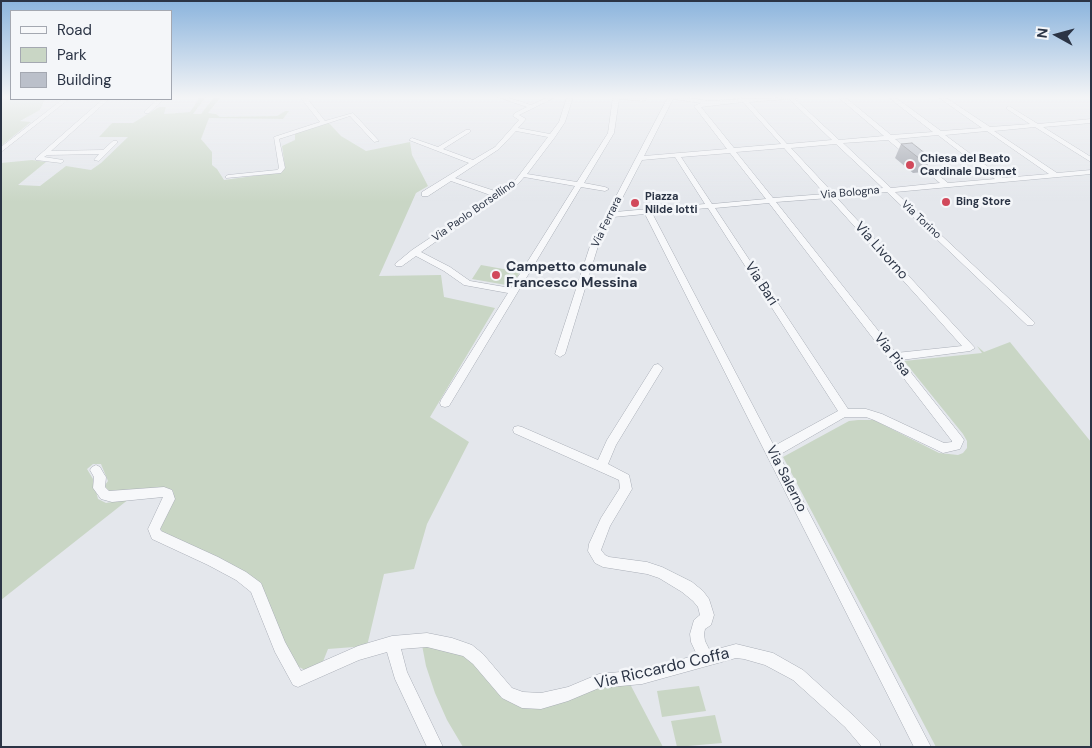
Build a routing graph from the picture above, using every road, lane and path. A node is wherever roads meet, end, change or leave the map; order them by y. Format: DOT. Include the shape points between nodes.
graph roads {
  1 [pos="24,132"];
  2 [pos="69,132"];
  3 [pos="294,132"];
  4 [pos="368,132"];
  5 [pos="467,132"];
  6 [pos="511,132"];
  7 [pos="531,132"];
  8 [pos="556,132"];
  9 [pos="611,132"];
  10 [pos="653,132"];
  11 [pos="719,132"];
  12 [pos="772,132"];
  13 [pos="827,132"];
  14 [pos="883,132"];
  15 [pos="936,132"];
  16 [pos="965,132"];
  17 [pos="991,132"];
  18 [pos="1046,132"];
  19 [pos="939,134"];
  20 [pos="554,136"];
  21 [pos="890,138"];
  22 [pos="412,140"];
  23 [pos="376,141"];
  24 [pos="116,142"];
  25 [pos="838,142"];
  26 [pos="785,146"];
  27 [pos="439,149"];
  28 [pos="1,150"];
  29 [pos="732,151"];
  30 [pos="105,152"];
  31 [pos="45,153"];
  32 [pos="677,155"];
  33 [pos="639,158"];
  34 [pos="97,160"];
  35 [pos="1091,160"];
  36 [pos="61,161"];
  37 [pos="475,162"];
  38 [pos="1091,172"];
  39 [pos="523,175"];
  40 [pos="1054,175"];
  41 [pos="228,177"];
  42 [pos="450,178"];
  43 [pos="1001,180"];
  44 [pos="579,184"];
  45 [pos="946,185"];
  46 [pos="605,189"];
  47 [pos="889,190"];
  48 [pos="425,194"];
  49 [pos="498,195"];
  50 [pos="830,195"];
  51 [pos="771,201"];
  52 [pos="710,206"];
  53 [pos="648,212"];
  54 [pos="610,215"];
  55 [pos="415,252"];
  56 [pos="399,264"];
  57 [pos="512,292"];
  58 [pos="1030,323"];
  59 [pos="560,354"];
  60 [pos="894,357"];
  61 [pos="658,368"];
  62 [pos="445,403"];
  63 [pos="846,413"];
  64 [pos="518,430"];
  65 [pos="772,453"];
  66 [pos="601,466"];
  67 [pos="96,470"];
  68 [pos="392,643"];
  69 [pos="706,660"];
  70 [pos="435,747"];
  71 [pos="873,747"];
  72 [pos="924,747"];
  1 -- 28 [label="street"];
  2 -- 31 [label="street"];
  3 -- 41 [label="street" via="276,138 282,168 279,172"];
  4 -- 23 [label="street"];
  5 -- 27 [label="street"];
  6 -- 37 [label="street" via="497,148"];
  7 -- 20 [label="street"];
  8 -- 20 [label="street, Via Paolo Borsellino"];
  9 -- 44 [label="street"];
  10 -- 33 [label="street, Via Ferrara"];
  11 -- 29 [label="street, Via Pisa"];
  12 -- 26 [label="street, Via Livorno"];
  13 -- 25 [label="street, Via Torino"];
  14 -- 21 [label="street"];
  15 -- 19 [label="street"];
  16 -- 19 [label="street"];
  17 -- 40 [label="street"];
  18 -- 35 [label="street"];
  19 -- 21 [label="street"];
  19 -- 43 [label="street"];
  20 -- 39 [label="street, Via Paolo Borsellino"];
  21 -- 25 [label="street"];
  21 -- 45 [label="street"];
  22 -- 27 [label="street"];
  24 -- 30 [label="street"];
  25 -- 26 [label="street"];
  25 -- 47 [label="street, Via Torino"];
  26 -- 29 [label="street"];
  26 -- 50 [label="street, Via Livorno"];
  27 -- 37 [label="street"];
  29 -- 32 [label="street"];
  29 -- 51 [label="street, Via Pisa"];
  30 -- 31 [label="street"];
  30 -- 34 [label="street"];
  31 -- 36 [label="street" via="38,159"];
  32 -- 33 [label="street"];
  32 -- 52 [label="street, Via Bari"];
  33 -- 54 [label="street, Via Ferrara"];
  37 -- 42 [label="street"];
  38 -- 40 [label="street, Via Bologna"];
  39 -- 44 [label="street"];
  39 -- 49 [label="street, Via Paolo Borsellino"];
  40 -- 43 [label="street, Via Bologna"];
  42 -- 48 [label="street"];
  42 -- 49 [label="street"];
  43 -- 45 [label="street, Via Bologna"];
  44 -- 46 [label="street"];
  44 -- 57 [label="street"];
  45 -- 47 [label="street, Via Bologna"];
  47 -- 50 [label="street, Via Bologna"];
  47 -- 58 [label="street, Via Torino"];
  49 -- 55 [label="street, Via Paolo Borsellino"];
  50 -- 51 [label="street, Via Bologna"];
  50 -- 60 [label="street, Via Livorno" via="970,348"];
  51 -- 52 [label="street, Via Bologna"];
  51 -- 60 [label="street, Via Pisa"];
  52 -- 53 [label="street, Via Bologna"];
  52 -- 63 [label="street, Via Bari"];
  53 -- 54 [label="street, Via Bologna"];
  53 -- 65 [label="street, Via Salerno"];
  54 -- 59 [label="street, Via Ferrara" via="594,246"];
  55 -- 56 [label="street, Via Paolo Borsellino"];
  55 -- 57 [label="street" via="467,282"];
  57 -- 62 [label="street"];
  60 -- 63 [label="street, Via Pisa" via="958,440 956,446 943,448 866,413"];
  61 -- 66 [label="street" via="611,442"];
  63 -- 65 [label="street, Via Pisa"];
  64 -- 66 [label="street"];
  65 -- 72 [label="street, Via Salerno"];
  66 -- 69 [label="street" via="624,478 626,484 620,501 605,522 594,551 608,563 662,573 698,596 707,615 697,634"];
  67 -- 68 [label="street, Via Riccardo Coffa" via="100,477 99,488 105,495 168,494 169,499 154,529 156,535 214,561 256,588 280,647 298,680 358,653"];
  68 -- 69 [label="street, Via Riccardo Coffa" via="427,640 467,650 507,692 532,702 568,694 599,681 642,677"];
  68 -- 70 [label="street" via="400,674"];
  69 -- 71 [label="street, Via Riccardo Coffa" via="736,651 758,654 781,664 827,700"];
}
